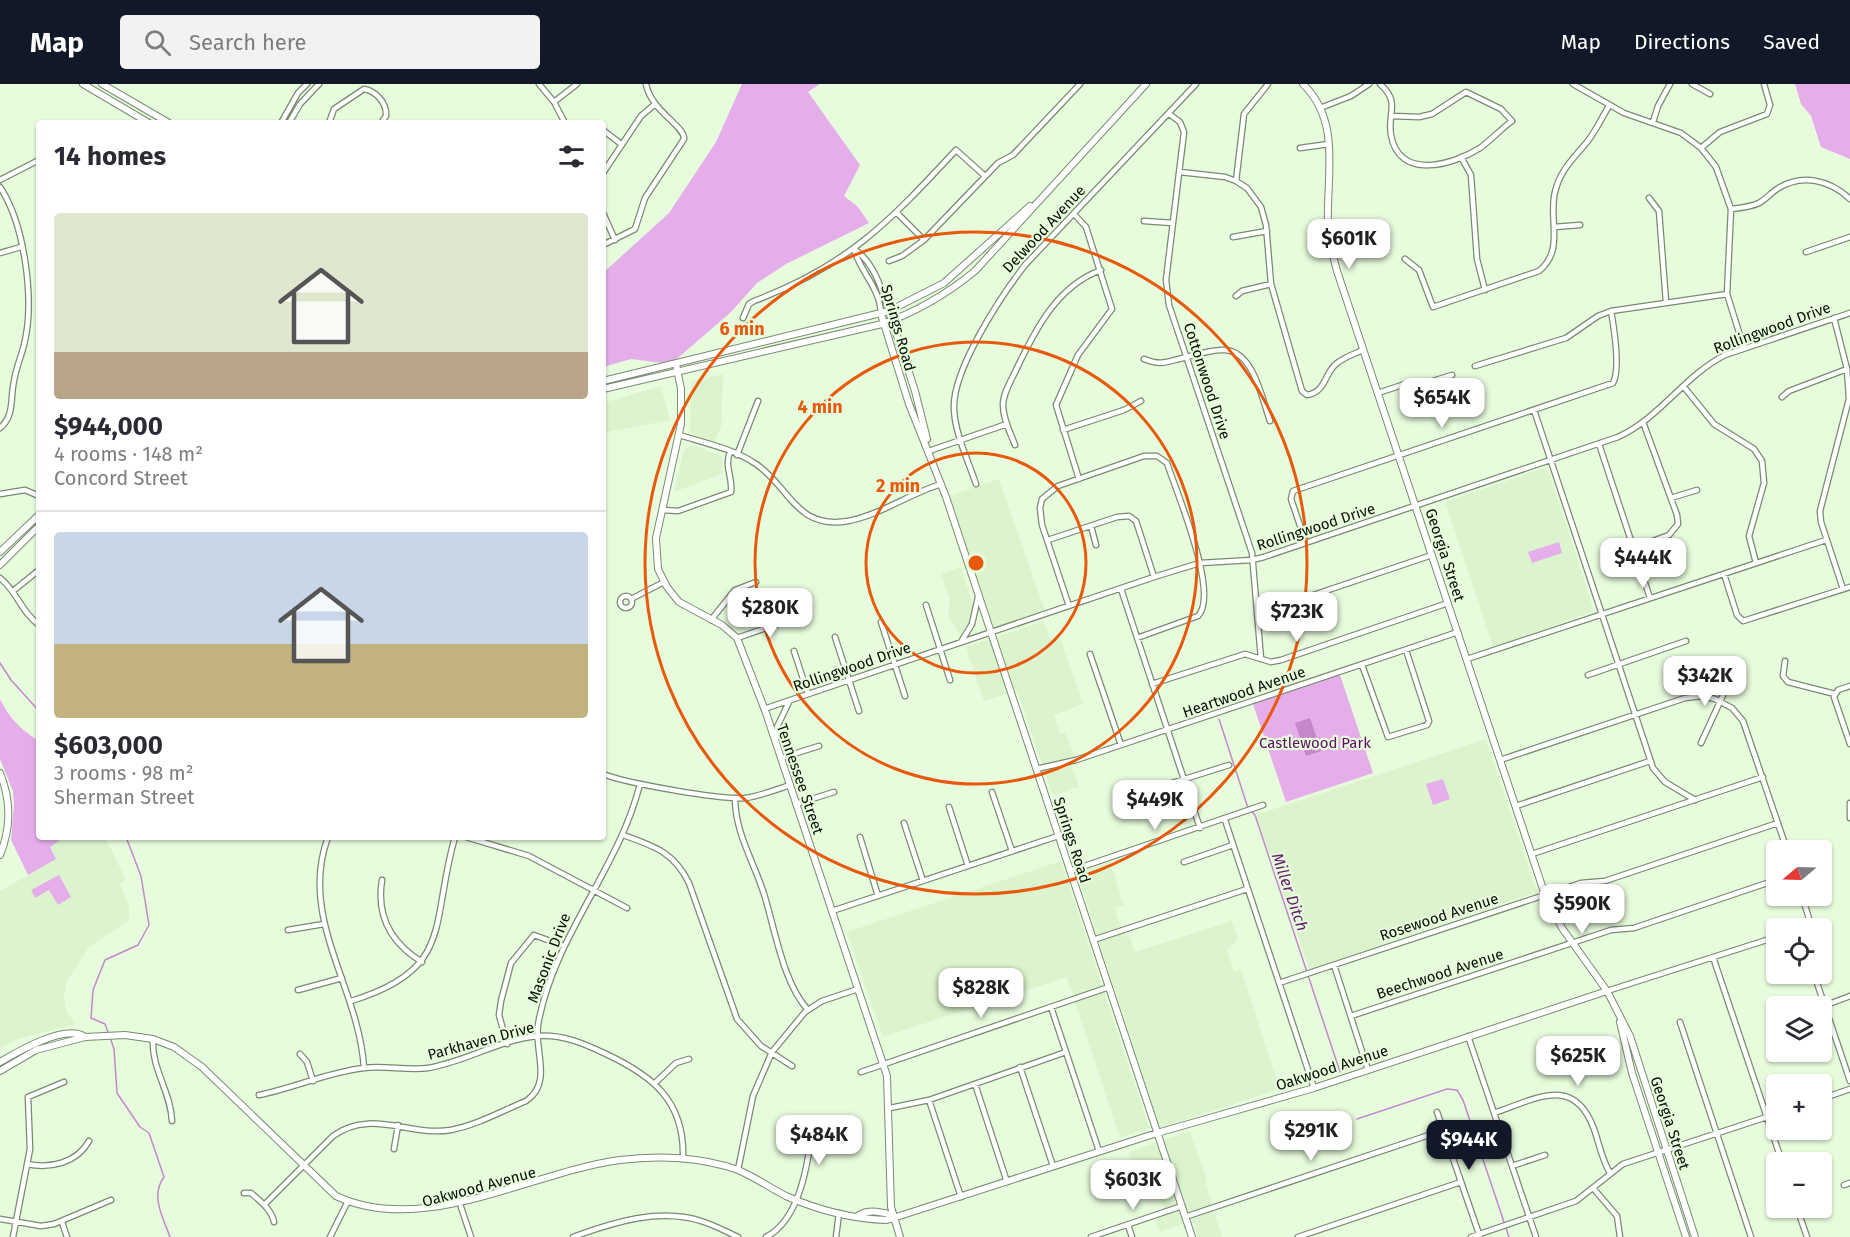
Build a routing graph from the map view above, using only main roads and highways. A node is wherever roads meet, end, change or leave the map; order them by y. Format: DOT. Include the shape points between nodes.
graph roads {
  1 [pos="82,84"];
  2 [pos="102,84"];
  3 [pos="1146,84"];
  4 [pos="1303,84"];
  5 [pos="144,120"];
  6 [pos="164,120"];
  7 [pos="1044,195"];
  8 [pos="889,311"];
  9 [pos="881,314"];
  10 [pos="892,321"];
  11 [pos="882,324"];
  12 [pos="676,363"];
  13 [pos="678,371"];
  14 [pos="606,380"];
  15 [pos="606,388"];
  16 [pos="929,451"];
  17 [pos="36,518"];
  18 [pos="36,529"];
  19 [pos="0,552"];
  20 [pos="0,565"];
  21 [pos="0,773"];
  22 [pos="0,855"];
  23 [pos="1607,992"];
  24 [pos="1619,1018"];
  25 [pos="85,1037"];
  26 [pos="0,1062"];
  27 [pos="0,1071"];
  28 [pos="1157,1133"];
  29 [pos="894,1216"];
  30 [pos="900,1237"];
  31 [pos="1192,1237"];
  32 [pos="1686,1237"];
  33 [pos="1695,1237"];
  1 -- 5 [label="main road"];
  2 -- 6 [label="main road"];
  3 -- 7 [label="main road"];
  4 -- 23 [label="main road, Georgia Street" via="1327,125 1330,241 1545,895 1558,923"];
  7 -- 8 [label="main road" via="944,283"];
  7 -- 10 [label="main road" via="975,270 952,289"];
  8 -- 9 [label="main road"];
  8 -- 10 [label="main road, Springs Road"];
  9 -- 11 [label="main road, Springs Road"];
  9 -- 12 [label="main road"];
  10 -- 11 [label="main road"];
  10 -- 16 [label="main road, Springs Road"];
  11 -- 13 [label="main road"];
  11 -- 16 [label="main road, Springs Road"];
  12 -- 13 [label="main road"];
  12 -- 14 [label="main road"];
  13 -- 15 [label="main road"];
  13 -- 29 [label="main road, Tennessee Street" via="680,435 655,548 664,582 679,602 722,625 737,638 764,709 884,1064 890,1108"];
  16 -- 28 [label="main road, Springs Road"];
  17 -- 19 [label="main road"];
  18 -- 20 [label="main road"];
  21 -- 22 [label="main road" via="9,814"];
  23 -- 24 [label="main road, Georgia Street"];
  23 -- 28 [label="main road, Oakwood Avenue" via="1314,1088"];
  24 -- 32 [label="main road, Georgia Street"];
  24 -- 33 [label="main road, Georgia Street" via="1630,1036"];
  25 -- 26 [label="main road, Oakwood Avenue" via="51,1037"];
  25 -- 27 [label="main road, Oakwood Avenue" via="36,1050"];
  25 -- 29 [label="main road, Oakwood Avenue" via="125,1035 174,1047 202,1067 304,1168 346,1203 380,1215 427,1215 613,1161 683,1159 738,1170 823,1210 864,1219 887,1220"];
  28 -- 29 [label="main road, Oakwood Avenue"];
  28 -- 31 [label="main road, Springs Road"];
  29 -- 30 [label="main road, Tennessee Street"];
}
